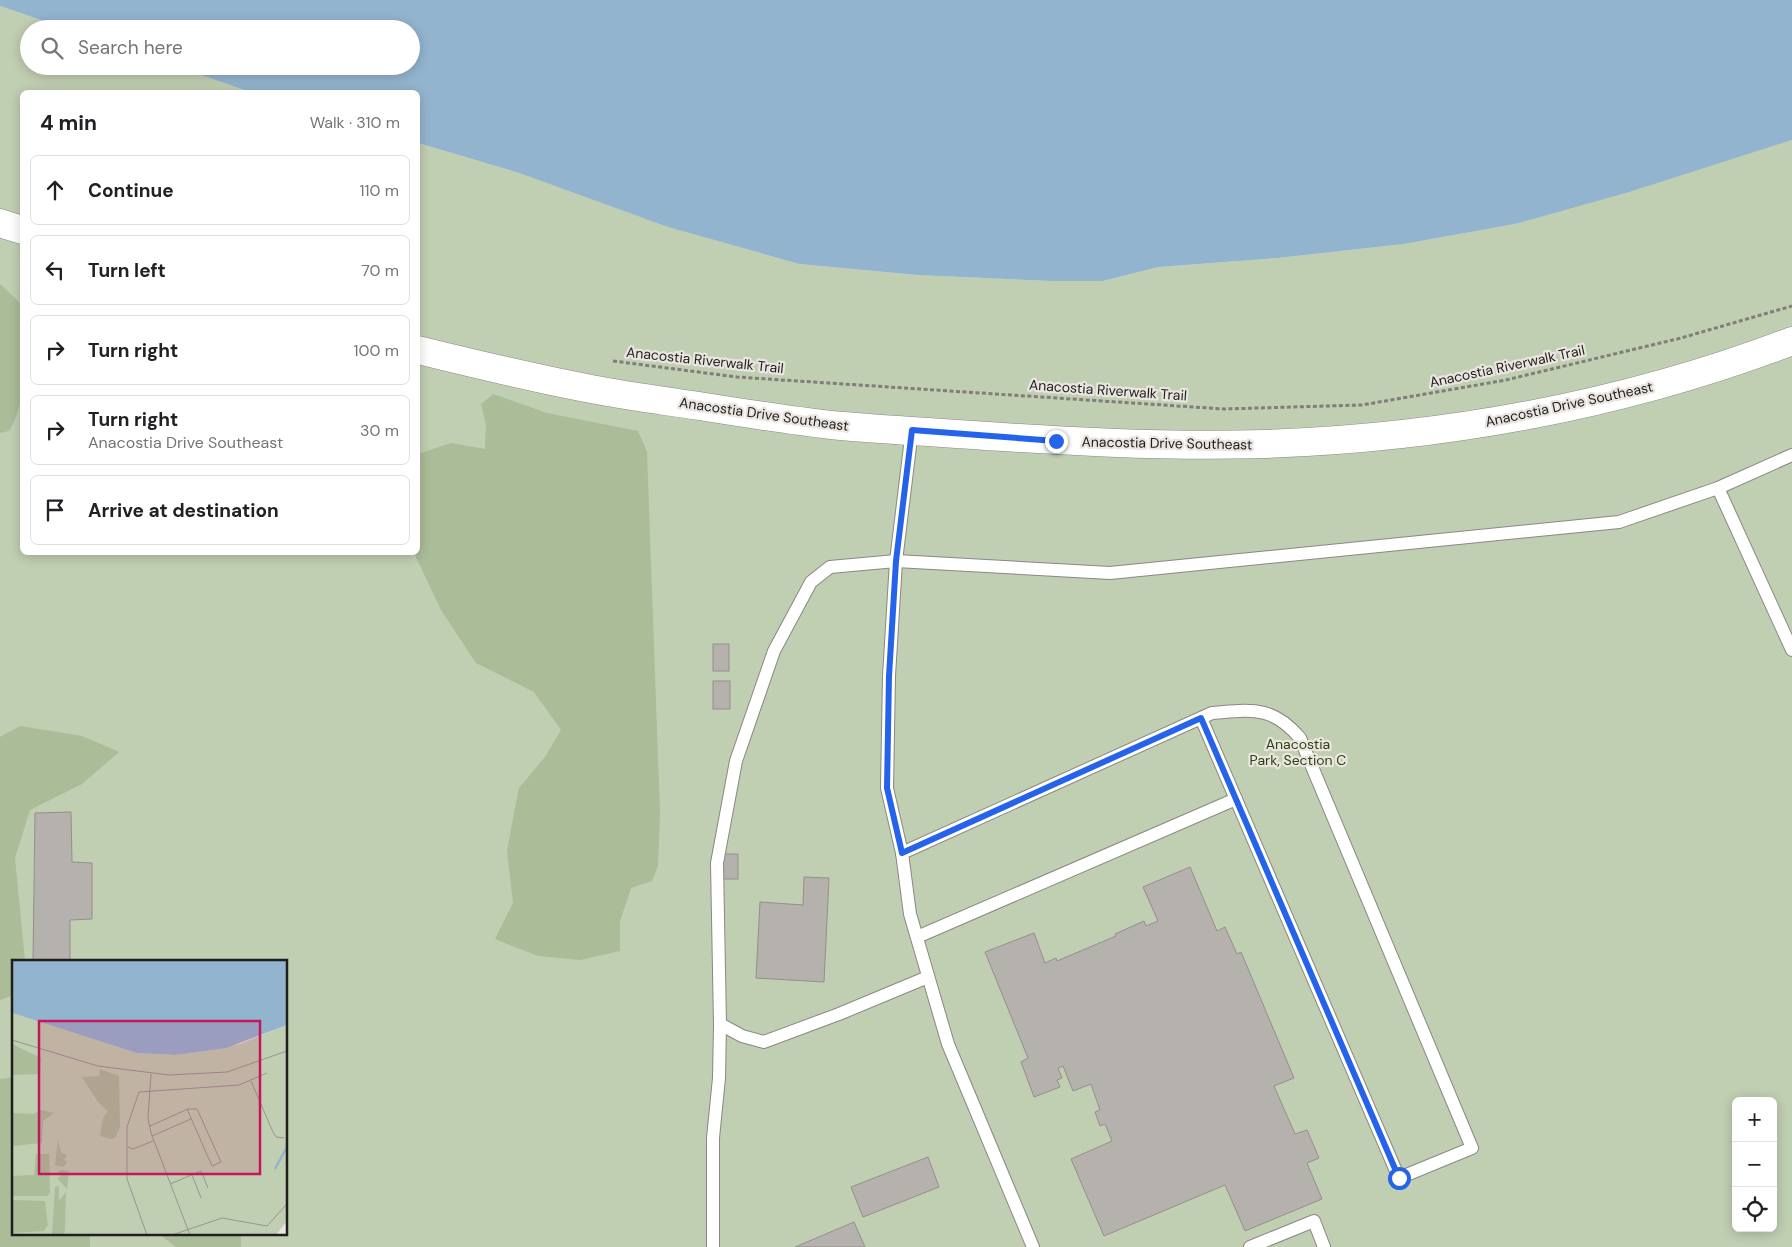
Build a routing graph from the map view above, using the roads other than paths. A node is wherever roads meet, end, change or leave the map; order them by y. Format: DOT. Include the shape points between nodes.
graph roads {
  1 [pos="0,224"];
  2 [pos="20,229"];
  3 [pos="1792,340"];
  4 [pos="420,351"];
  5 [pos="912,430"];
  6 [pos="1792,455"];
  7 [pos="1718,488"];
  8 [pos="896,561"];
  9 [pos="1792,650"];
  10 [pos="1201,718"];
  11 [pos="1236,799"];
  12 [pos="902,853"];
  13 [pos="917,938"];
  14 [pos="928,977"];
  15 [pos="720,1024"];
  16 [pos="713,1247"];
  17 [pos="1033,1247"];
  18 [pos="1250,1247"];
  19 [pos="1324,1247"];
  1 -- 2 [label="street"];
  3 -- 5 [label="street, Anacostia Drive Southeast" via="1701,372 1590,402 1483,423 1374,437 1259,444 1120,443"];
  4 -- 5 [label="street, Anacostia Drive Southeast" via="600,391 812,422"];
  5 -- 8 [label="lane"];
  6 -- 7 [label="lane"];
  7 -- 8 [label="lane" via="1619,522 1110,573"];
  7 -- 9 [label="lane"];
  8 -- 12 [label="lane" via="887,788"];
  8 -- 15 [label="lane" via="830,566 811,582 774,651 736,761 717,863"];
  10 -- 11 [label="lane"];
  10 -- 11 [label="lane" via="1212,713 1260,711 1280,719 1300,738 1472,1148 1399,1178"];
  10 -- 12 [label="lane"];
  11 -- 13 [label="lane"];
  12 -- 13 [label="lane" via="910,914"];
  13 -- 14 [label="lane"];
  14 -- 15 [label="lane" via="764,1042 742,1036"];
  14 -- 17 [label="lane" via="948,1044"];
  15 -- 16 [label="lane" via="713,1138"];
  18 -- 19 [label="lane" via="1314,1221"];
}
